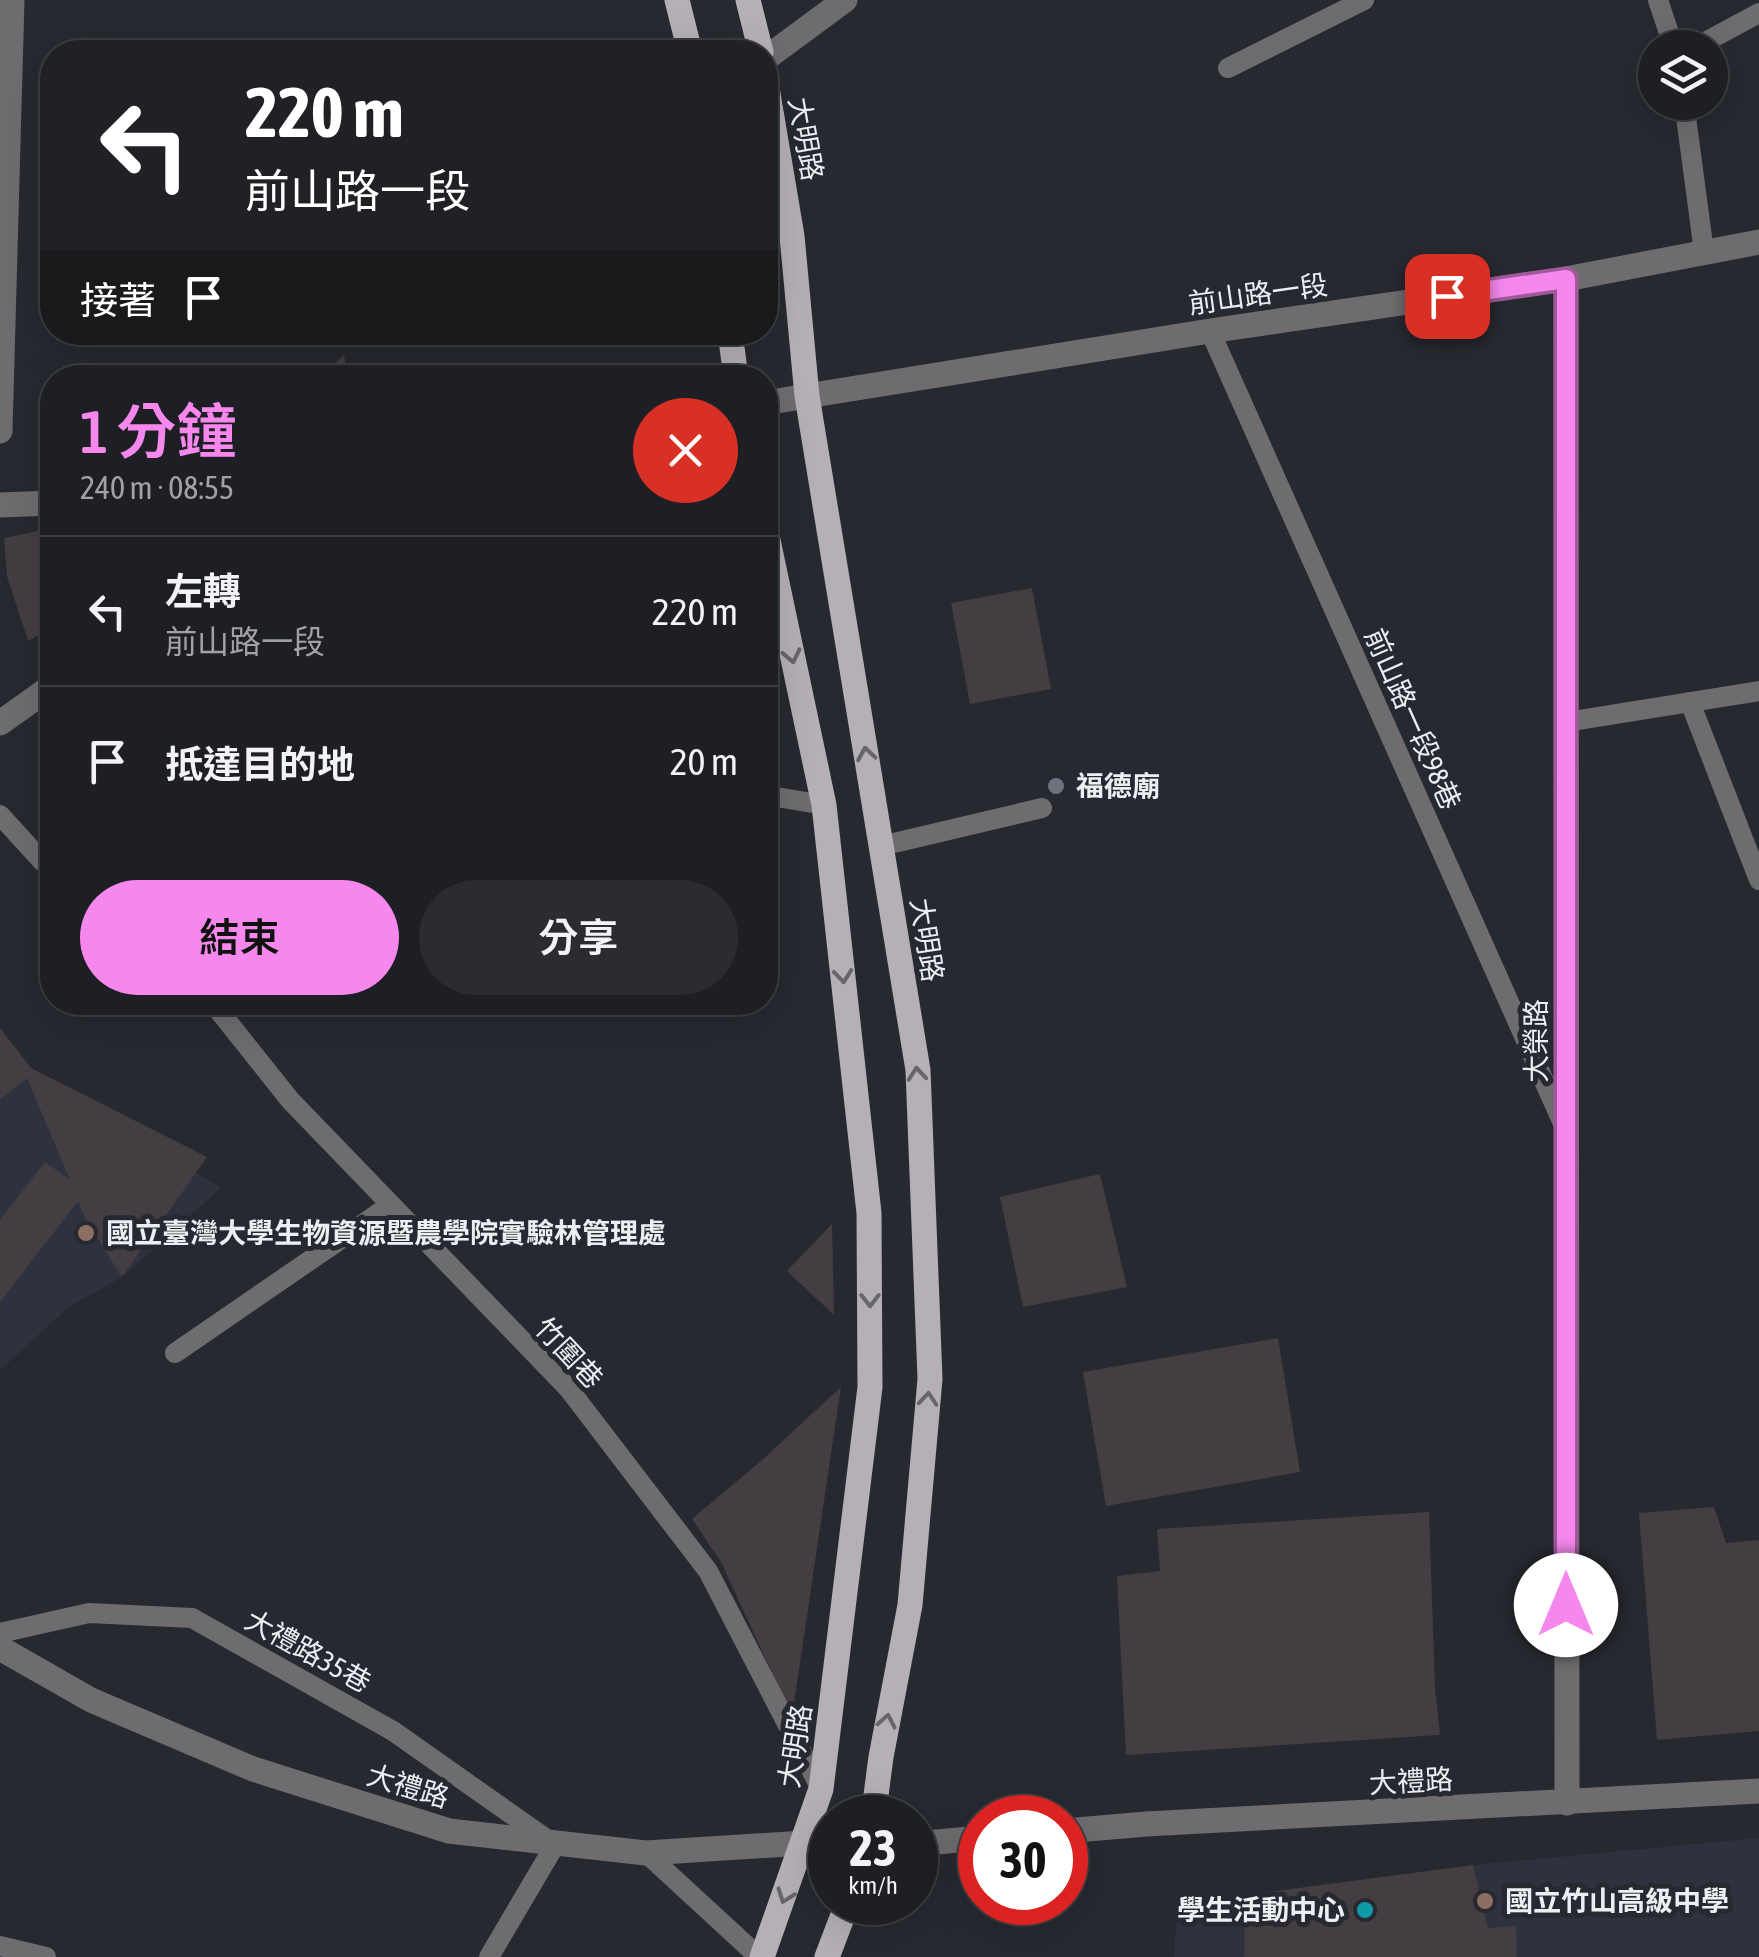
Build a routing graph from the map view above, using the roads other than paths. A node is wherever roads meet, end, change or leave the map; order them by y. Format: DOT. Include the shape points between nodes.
graph roads {
  1 [pos="12,0"];
  2 [pos="677,0"];
  3 [pos="748,0"];
  4 [pos="845,0"];
  5 [pos="1364,0"];
  6 [pos="1658,0"];
  7 [pos="1759,12"];
  8 [pos="1668,30"];
  9 [pos="1726,30"];
  10 [pos="687,40"];
  11 [pos="759,40"];
  12 [pos="778,46"];
  13 [pos="1228,68"];
  14 [pos="1686,120"];
  15 [pos="778,153"];
  16 [pos="3,240"];
  17 [pos="1759,242"];
  18 [pos="1704,252"];
  19 [pos="1566,279"];
  20 [pos="1210,331"];
  21 [pos="807,396"];
  22 [pos="778,402"];
  23 [pos="0,431"];
  24 [pos="40,503"];
  25 [pos="0,505"];
  26 [pos="778,588"];
  27 [pos="1759,691"];
  28 [pos="40,695"];
  29 [pos="1690,702"];
  30 [pos="1566,722"];
  31 [pos="0,723"];
  32 [pos="778,798"];
  33 [pos="824,806"];
  34 [pos="1042,808"];
  35 [pos="0,815"];
  36 [pos="881,846"];
  37 [pos="40,859"];
  38 [pos="1759,880"];
  39 [pos="222,1015"];
  40 [pos="1566,1130"];
  41 [pos="389,1206"];
  42 [pos="175,1353"];
  43 [pos="0,1634"];
  44 [pos="0,1648"];
  45 [pos="821,1789"];
  46 [pos="1759,1792"];
  47 [pos="821,1795"];
  48 [pos="876,1795"];
  49 [pos="1567,1804"];
  50 [pos="1088,1829"];
  51 [pos="808,1844"];
  52 [pos="556,1845"];
  53 [pos="646,1853"];
  54 [pos="808,1862"];
  55 [pos="839,1925"];
  56 [pos="0,1946"];
  57 [pos="46,1957"];
  58 [pos="489,1957"];
  59 [pos="761,1957"];
  60 [pos="827,1957"];
  1 -- 16 [label="street"];
  2 -- 10 [label="main road"];
  3 -- 11 [label="main road"];
  4 -- 12 [label="street"];
  5 -- 13 [label="lane"];
  6 -- 8 [label="lane"];
  7 -- 9 [label="lane"];
  14 -- 18 [label="lane"];
  15 -- 21 [label="main road, 大明路"];
  16 -- 23 [label="street"];
  17 -- 18 [label="street, 前山路一段"];
  18 -- 19 [label="street, 前山路一段"];
  19 -- 20 [label="street, 前山路一段"];
  19 -- 30 [label="street, 大榮路"];
  20 -- 21 [label="street, 前山路一段"];
  20 -- 40 [label="lane, 前山路一段98巷"];
  21 -- 22 [label="street, 前山路一段"];
  36 -- 21 [label="main road, 大明路, one-way"];
  24 -- 25 [label="street"];
  26 -- 33 [label="main road, 大明路, one-way"];
  27 -- 29 [label="lane"];
  28 -- 31 [label="street"];
  29 -- 30 [label="lane"];
  29 -- 38 [label="lane"];
  30 -- 40 [label="street, 大榮路"];
  32 -- 33 [label="lane"];
  33 -- 45 [label="main road, 大明路, one-way" via="869,1213 870,1387"];
  34 -- 36 [label="lane"];
  35 -- 37 [label="lane"];
  48 -- 36 [label="main road, 大明路, one-way" via="910,1604 930,1379 918,1070"];
  39 -- 41 [label="lane, 竹圍巷"];
  40 -- 49 [label="street, 大榮路"];
  41 -- 42 [label="lane"];
  41 -- 45 [label="lane, 竹圍巷" via="568,1388 708,1570"];
  43 -- 52 [label="lane, 大禮路35巷" via="89,1613 192,1618 393,1731"];
  44 -- 52 [label="street, 大禮路" via="91,1700 254,1770 449,1831"];
  45 -- 47 [label="main road, 大明路"];
  46 -- 49 [label="street, 大禮路"];
  49 -- 50 [label="street, 大禮路"];
  51 -- 53 [label="street, 大禮路"];
  52 -- 53 [label="street, 大禮路"];
  52 -- 58 [label="lane"];
  53 -- 59 [label="lane"];
  54 -- 59 [label="main road, 大明路, one-way"];
  55 -- 60 [label="main road"];
  56 -- 57 [label="lane"];
}
